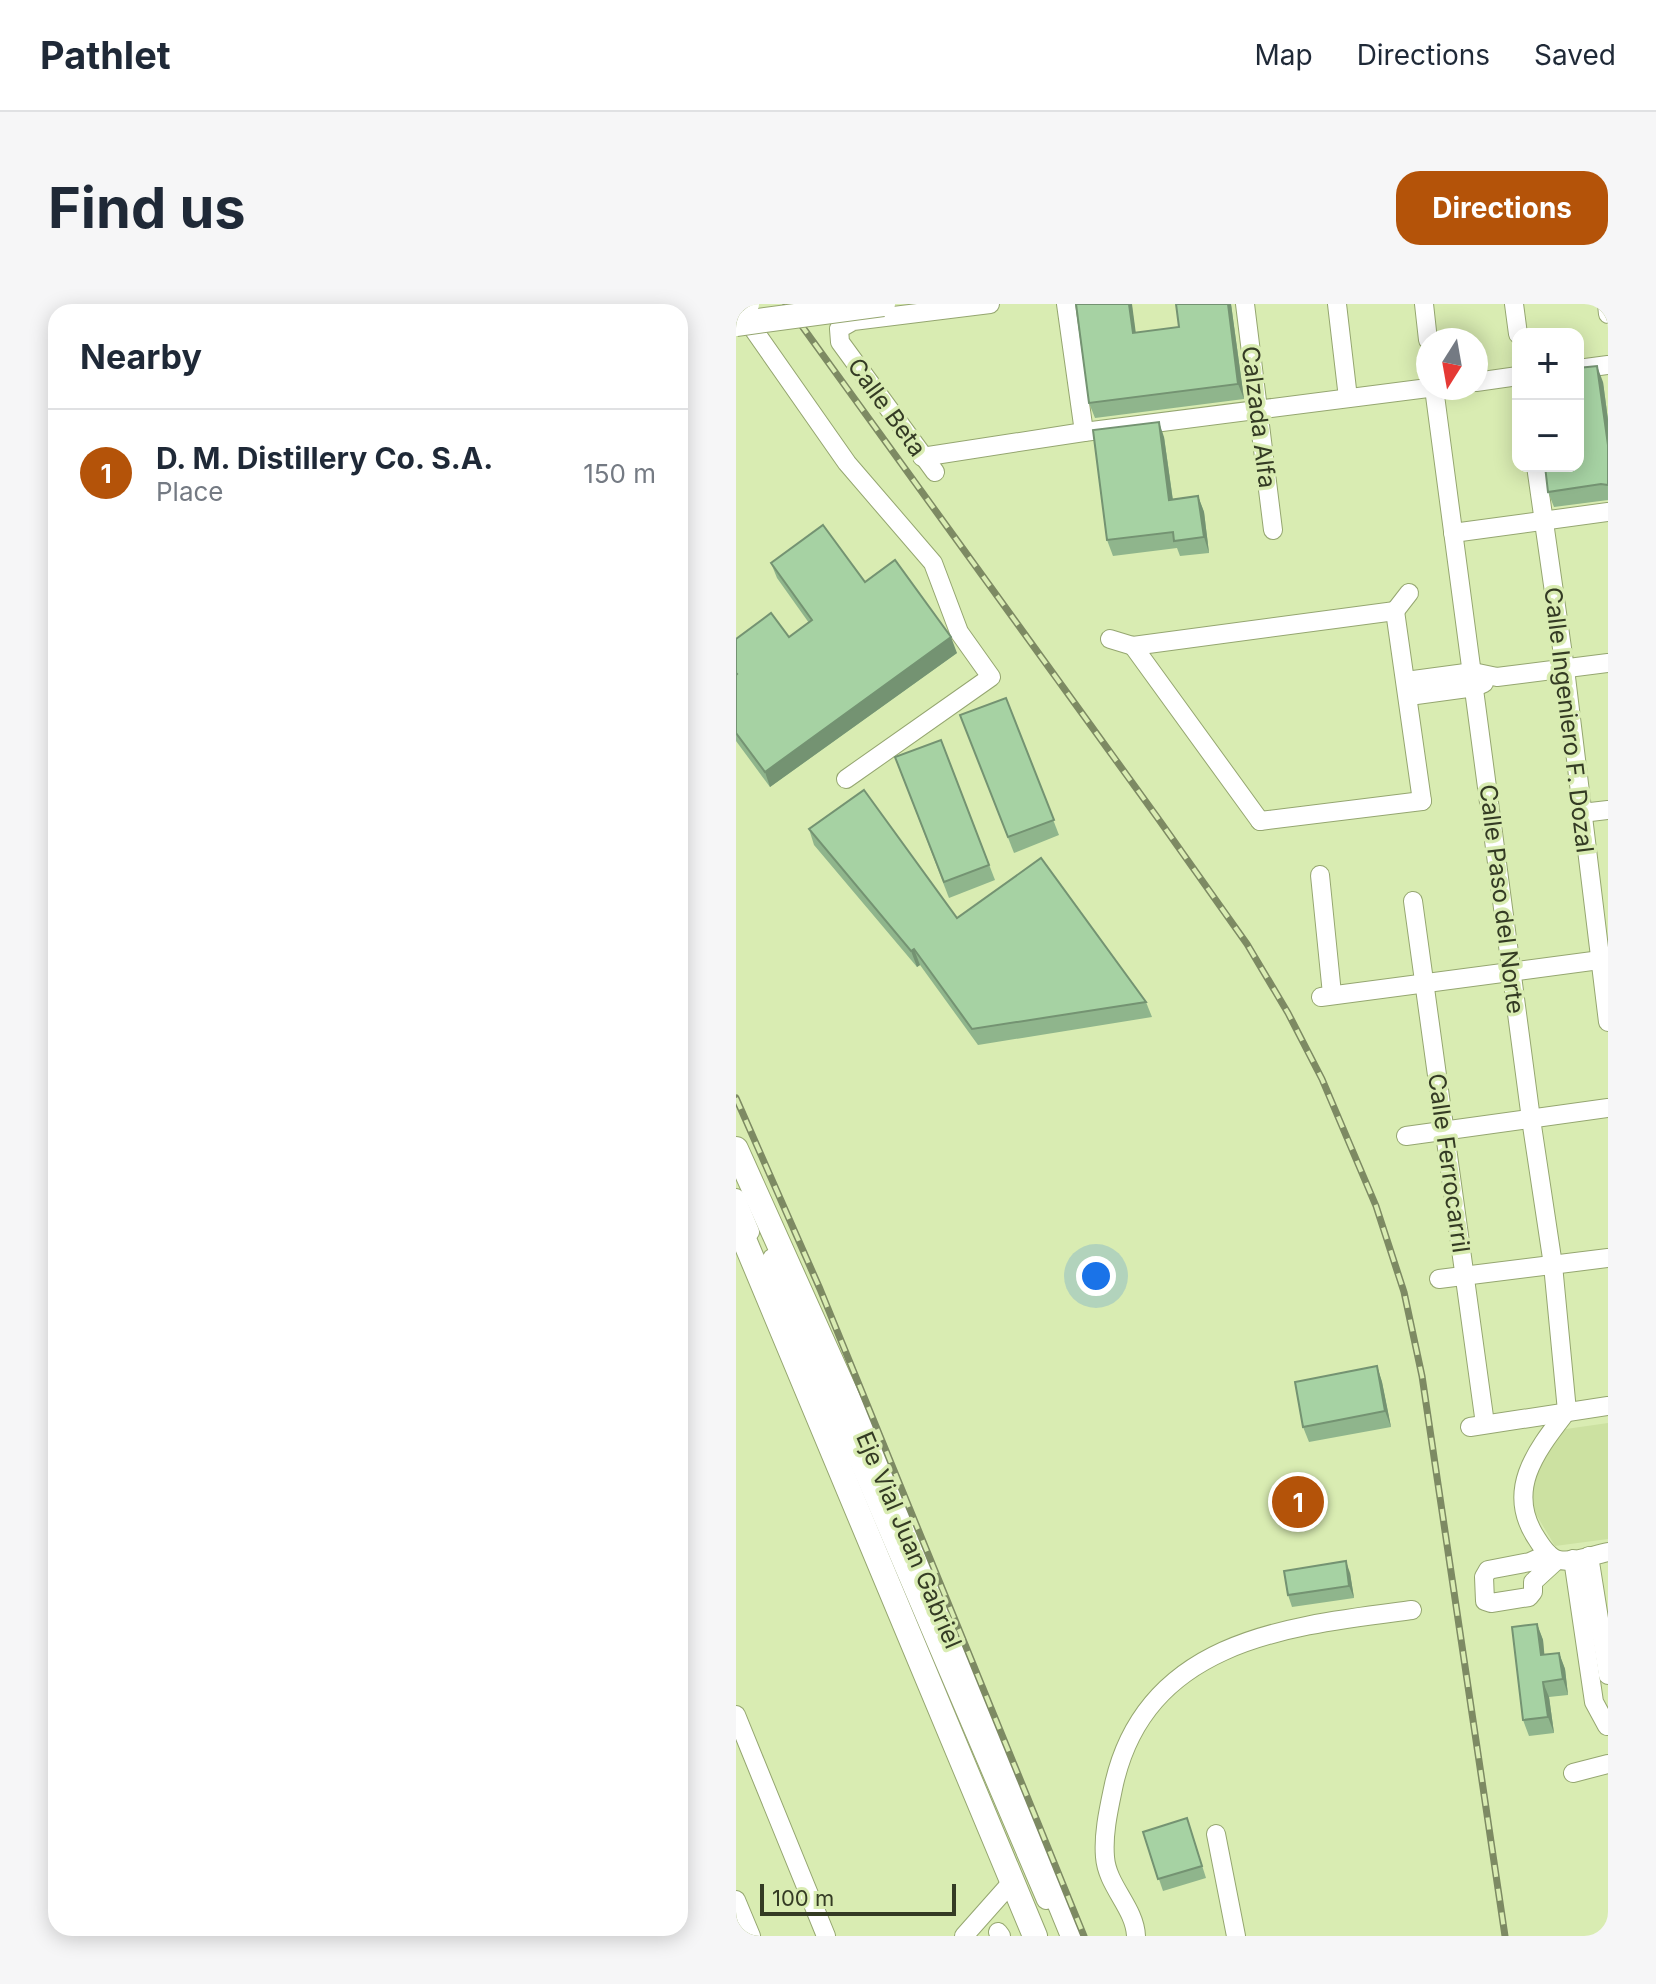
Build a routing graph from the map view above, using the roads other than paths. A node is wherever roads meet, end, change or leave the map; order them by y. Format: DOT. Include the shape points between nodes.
graph roads {
  1 [pos="747,304"];
  2 [pos="883,304"];
  3 [pos="990,304"];
  4 [pos="1066,304"];
  5 [pos="1245,304"];
  6 [pos="1337,304"];
  7 [pos="1424,304"];
  8 [pos="1514,304"];
  9 [pos="1607,304"];
  10 [pos="736,305"];
  11 [pos="1608,314"];
  12 [pos="1427,328"];
  13 [pos="1517,328"];
  14 [pos="742,330"];
  15 [pos="1608,365"];
  16 [pos="1584,368"];
  17 [pos="1512,377"];
  18 [pos="1488,380"];
  19 [pos="1416,390"];
  20 [pos="1348,398"];
  21 [pos="1436,400"];
  22 [pos="1257,410"];
  23 [pos="1084,432"];
  24 [pos="922,457"];
  25 [pos="935,472"];
  26 [pos="1537,472"];
  27 [pos="1608,512"];
  28 [pos="1543,521"];
  29 [pos="1273,530"];
  30 [pos="1453,533"];
  31 [pos="1409,593"];
  32 [pos="1395,611"];
  33 [pos="1110,639"];
  34 [pos="1133,646"];
  35 [pos="1608,663"];
  36 [pos="1565,669"];
  37 [pos="1474,679"];
  38 [pos="1408,689"];
  39 [pos="846,779"];
  40 [pos="1608,810"];
  41 [pos="1582,813"];
  42 [pos="1320,875"];
  43 [pos="1413,901"];
  44 [pos="1604,960"];
  45 [pos="1512,973"];
  46 [pos="1425,983"];
  47 [pos="1608,1022"];
  48 [pos="1608,1108"];
  49 [pos="1531,1119"];
  50 [pos="1444,1130"];
  51 [pos="1406,1136"];
  52 [pos="736,1149"];
  53 [pos="736,1173"];
  54 [pos="736,1198"];
  55 [pos="736,1220"];
  56 [pos="743,1254"];
  57 [pos="1608,1258"];
  58 [pos="1553,1265"];
  59 [pos="1465,1275"];
  60 [pos="1439,1279"];
  61 [pos="1608,1406"];
  62 [pos="1567,1411"];
  63 [pos="1608,1552"];
  64 [pos="1567,1557"];
  65 [pos="1524,1563"];
  66 [pos="1533,1582"];
  67 [pos="1412,1610"];
  68 [pos="1608,1675"];
  69 [pos="1601,1701"];
  70 [pos="736,1715"];
  71 [pos="1608,1724"];
  72 [pos="1608,1732"];
  73 [pos="1608,1764"];
  74 [pos="1573,1773"];
  75 [pos="1216,1834"];
  76 [pos="1011,1883"];
  77 [pos="736,1900"];
  78 [pos="751,1936"];
  79 [pos="826,1936"];
  80 [pos="964,1936"];
  81 [pos="1035,1936"];
  82 [pos="1046,1936"];
  83 [pos="1061,1936"];
  84 [pos="1073,1936"];
  85 [pos="1136,1936"];
  86 [pos="1236,1936"];
  1 -- 10 [label="main road, bridge"];
  2 -- 14 [label="main road, bridge"];
  3 -- 24 [label="street, Calle Beta" via="853,321 839,329 840,342"];
  4 -- 23 [label="street"];
  5 -- 22 [label="street, Calzada Alfa"];
  6 -- 20 [label="street"];
  7 -- 12 [label="street"];
  8 -- 13 [label="street"];
  9 -- 11 [label="street"];
  10 -- 14 [label="street"];
  14 -- 39 [label="street" via="926,553 959,632 991,677"];
  15 -- 16 [label="street"];
  17 -- 18 [label="street"];
  19 -- 20 [label="street"];
  20 -- 22 [label="street"];
  21 -- 30 [label="street, Calle Paso del Norte"];
  22 -- 23 [label="street"];
  22 -- 29 [label="street, Calzada Alfa"];
  23 -- 24 [label="street"];
  24 -- 25 [label="street, Calle Beta"];
  26 -- 28 [label="street, Calle Ingeniero F. Dozal"];
  27 -- 28 [label="street"];
  28 -- 30 [label="street"];
  28 -- 36 [label="street, Calle Ingeniero F. Dozal"];
  30 -- 37 [label="street, Calle Paso del Norte"];
  31 -- 32 [label="street"];
  32 -- 34 [label="street"];
  32 -- 38 [label="street"];
  33 -- 34 [label="street"];
  34 -- 38 [label="street" via="1256,830 1429,808"];
  35 -- 36 [label="street"];
  36 -- 37 [label="street"];
  36 -- 41 [label="street, Calle Ingeniero F. Dozal"];
  37 -- 38 [label="street"];
  37 -- 45 [label="street, Calle Paso del Norte"];
  40 -- 41 [label="street"];
  41 -- 44 [label="street, Calle Ingeniero F. Dozal"];
  42 -- 46 [label="street" via="1327,995"];
  43 -- 46 [label="street, Calle Ferrocarril"];
  44 -- 45 [label="street"];
  44 -- 47 [label="street, Calle Ingeniero F. Dozal"];
  45 -- 46 [label="street"];
  45 -- 49 [label="street, Calle Paso del Norte"];
  46 -- 50 [label="street, Calle Ferrocarril"];
  48 -- 49 [label="street"];
  49 -- 50 [label="street"];
  49 -- 58 [label="street, Calle Paso del Norte"];
  50 -- 51 [label="street"];
  50 -- 59 [label="street, Calle Ferrocarril"];
  52 -- 84 [label="main road, Eje Vial Juan Gabriel" via="905,1525"];
  53 -- 83 [label="street"];
  54 -- 82 [label="street"];
  55 -- 56 [label="main road, Eje Vial Juan Gabriel"];
  56 -- 76 [label="main road, Eje Vial Juan Gabriel"];
  57 -- 58 [label="street"];
  58 -- 59 [label="street"];
  58 -- 62 [label="street, Calle Paso del Norte"];
  59 -- 60 [label="street"];
  59 -- 62 [label="street, Calle Ferrocarril" via="1478,1426"];
  61 -- 62 [label="street"];
  62 -- 64 [label="street" via="1538,1450 1523,1498 1526,1519"];
  63 -- 64 [label="street"];
  64 -- 65 [label="street"];
  64 -- 66 [label="street"];
  64 -- 68 [label="street"];
  64 -- 69 [label="street"];
  65 -- 66 [label="street"];
  65 -- 66 [label="street" via="1485,1573 1483,1598 1491,1603 1529,1597"];
  67 -- 85 [label="street" via="1257,1637 1206,1659 1159,1697 1125,1745 1105,1840 1109,1876"];
  69 -- 71 [label="street"];
  70 -- 79 [label="street"];
  71 -- 72 [label="street"];
  73 -- 74 [label="street"];
  75 -- 86 [label="street"];
  76 -- 80 [label="street"];
  76 -- 81 [label="main road, Eje Vial Juan Gabriel"];
  77 -- 78 [label="street"];
}
